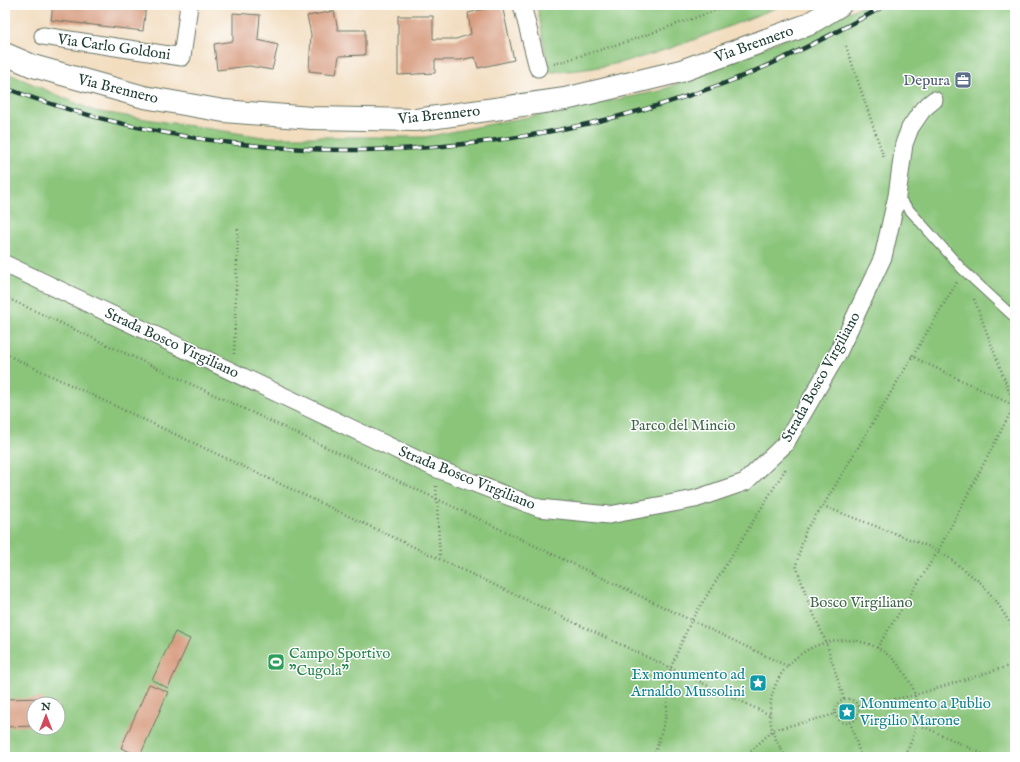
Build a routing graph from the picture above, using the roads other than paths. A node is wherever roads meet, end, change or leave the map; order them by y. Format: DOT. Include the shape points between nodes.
graph roads {
  1 [pos="188,5"];
  2 [pos="522,5"];
  3 [pos="840,5"];
  4 [pos="42,36"];
  5 [pos="5,54"];
  6 [pos="538,68"];
  7 [pos="934,100"];
  8 [pos="897,196"];
  9 [pos="5,264"];
  10 [pos="1015,318"];
  1 -- 4 [label="street, Via Carlo Goldoni" via="182,56"];
  2 -- 6 [label="street"];
  3 -- 5 [label="main road, Via Brennero" via="807,25 681,71 565,99 416,120 311,118 224,111 144,97 33,66"];
  7 -- 8 [label="street, Strada Bosco Virgiliano" via="923,109 910,128 904,144"];
  8 -- 9 [label="street, Strada Bosco Virgiliano" via="884,258 838,353 785,444 745,482 695,500 609,515 539,508 435,468"];
  8 -- 10 [label="lane" via="963,270"];
}
